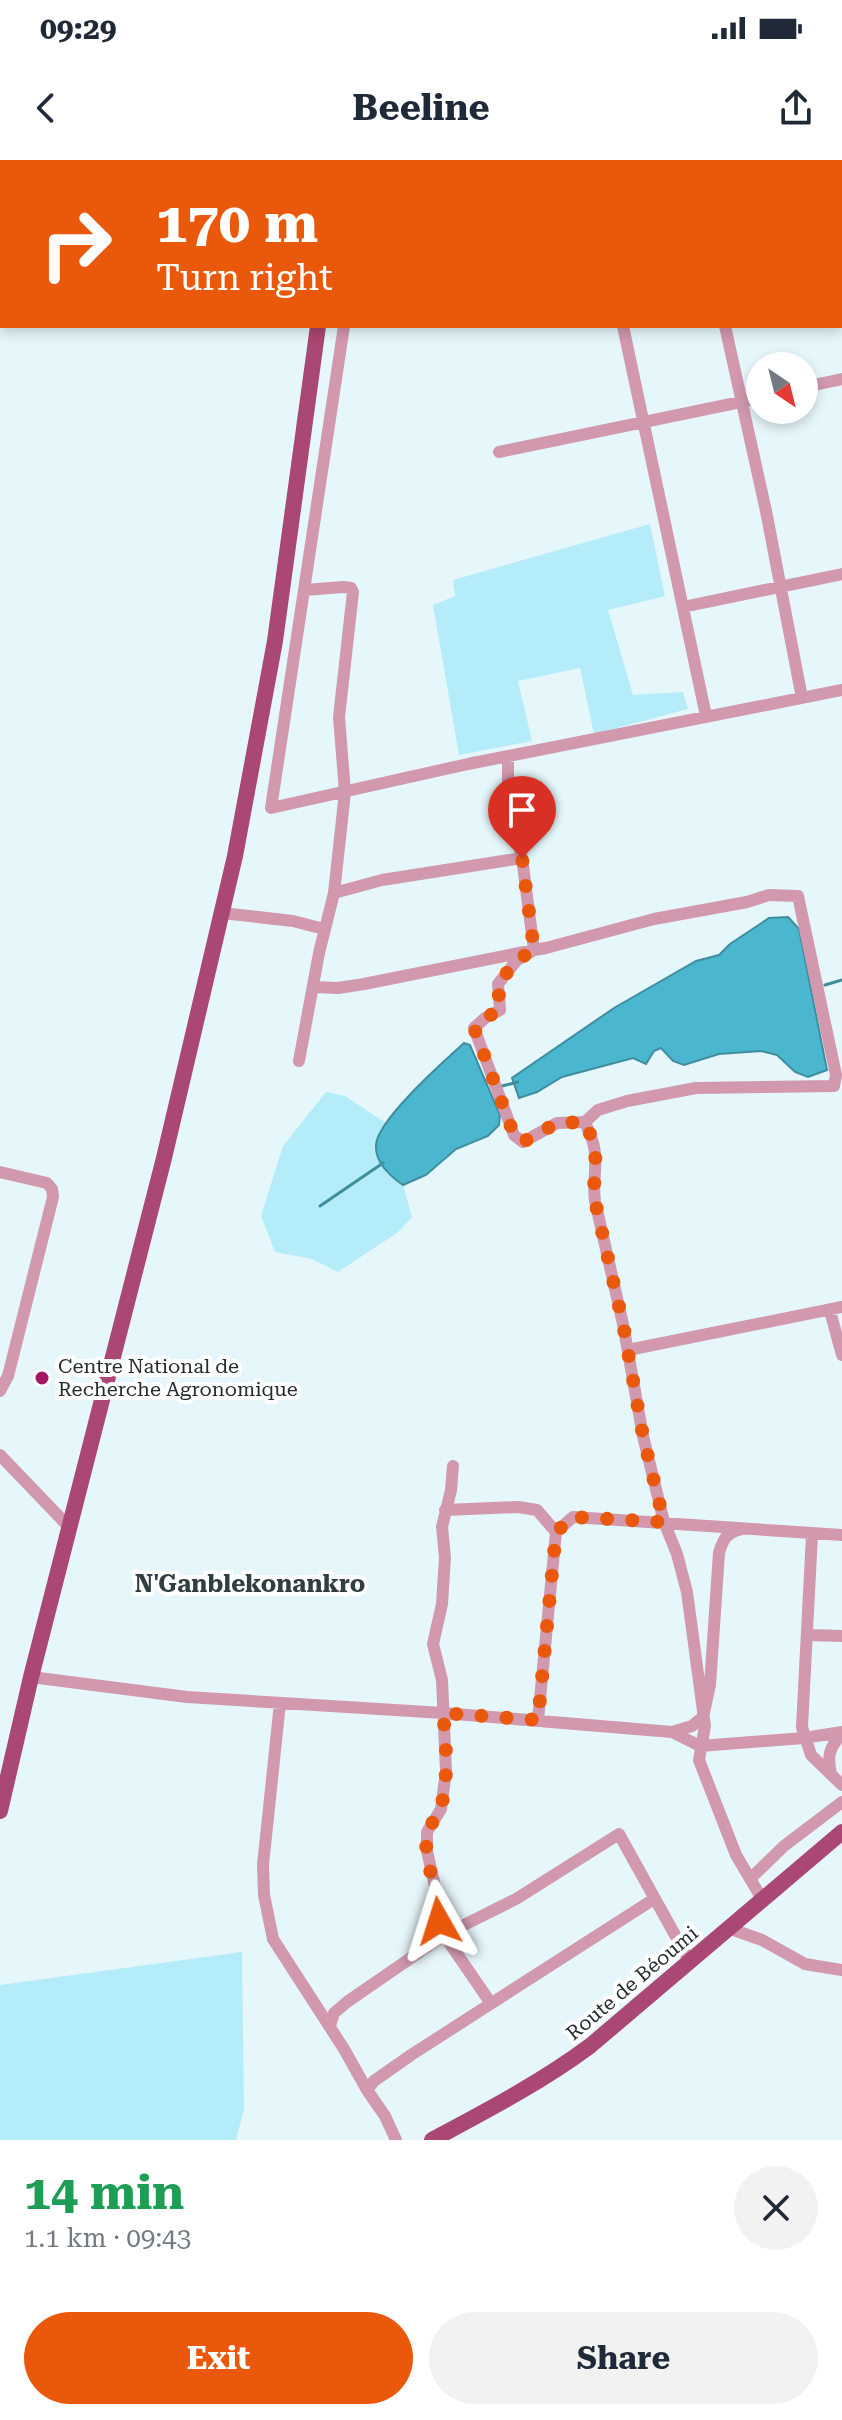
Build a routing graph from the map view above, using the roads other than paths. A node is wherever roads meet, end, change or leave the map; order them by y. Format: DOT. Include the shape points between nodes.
graph roads {
  1 [pos="318,328"];
  2 [pos="344,328"];
  3 [pos="623,328"];
  4 [pos="725,328"];
  5 [pos="842,379"];
  6 [pos="818,384"];
  7 [pos="746,402"];
  8 [pos="741,403"];
  9 [pos="644,422"];
  10 [pos="499,452"];
  11 [pos="842,574"];
  12 [pos="780,589"];
  13 [pos="305,590"];
  14 [pos="683,607"];
  15 [pos="842,690"];
  16 [pos="802,698"];
  17 [pos="706,716"];
  18 [pos="508,756"];
  19 [pos="345,792"];
  20 [pos="522,858"];
  21 [pos="334,893"];
  22 [pos="222,913"];
  23 [pos="324,929"];
  24 [pos="534,950"];
  25 [pos="314,987"];
  26 [pos="299,1061"];
  27 [pos="585,1122"];
  28 [pos="0,1172"];
  29 [pos="836,1309"];
  30 [pos="628,1350"];
  31 [pos="842,1355"];
  32 [pos="0,1391"];
  33 [pos="0,1455"];
  34 [pos="453,1466"];
  35 [pos="445,1510"];
  36 [pos="664,1522"];
  37 [pos="69,1527"];
  38 [pos="743,1528"];
  39 [pos="556,1532"];
  40 [pos="812,1535"];
  41 [pos="842,1535"];
  42 [pos="808,1635"];
  43 [pos="842,1636"];
  44 [pos="31,1677"];
  45 [pos="280,1703"];
  46 [pos="443,1713"];
  47 [pos="703,1717"];
  48 [pos="538,1720"];
  49 [pos="672,1732"];
  50 [pos="842,1733"];
  51 [pos="804,1738"];
  52 [pos="700,1746"];
  53 [pos="831,1774"];
  54 [pos="842,1785"];
  55 [pos="842,1802"];
  56 [pos="0,1811"];
  57 [pos="842,1832"];
  58 [pos="750,1879"];
  59 [pos="654,1899"];
  60 [pos="762,1899"];
  61 [pos="728,1928"];
  62 [pos="444,1935"];
  63 [pos="690,1962"];
  64 [pos="842,1970"];
  65 [pos="490,2002"];
  66 [pos="330,2026"];
  67 [pos="367,2090"];
  68 [pos="396,2140"];
  69 [pos="432,2140"];
  1 -- 22 [label="main road" via="275,641"];
  2 -- 13 [label="street"];
  3 -- 9 [label="street"];
  4 -- 8 [label="street"];
  5 -- 6 [label="street"];
  7 -- 8 [label="street"];
  8 -- 9 [label="street"];
  8 -- 12 [label="street"];
  9 -- 10 [label="street"];
  9 -- 14 [label="street"];
  11 -- 12 [label="street"];
  12 -- 14 [label="street"];
  12 -- 16 [label="street"];
  13 -- 19 [label="street" via="343,587 353,592 339,717"];
  13 -- 19 [label="street" via="271,808"];
  14 -- 17 [label="street"];
  15 -- 16 [label="street"];
  16 -- 17 [label="street"];
  17 -- 18 [label="street"];
  18 -- 19 [label="street"];
  18 -- 20 [label="street" via="508,797"];
  19 -- 21 [label="street"];
  20 -- 21 [label="street"];
  20 -- 24 [label="street"];
  21 -- 23 [label="street"];
  22 -- 23 [label="street"];
  22 -- 37 [label="main road"];
  23 -- 25 [label="street"];
  24 -- 25 [label="street" via="364,984"];
  24 -- 27 [label="street" via="517,960 498,984 500,1010 474,1028 478,1044 514,1135 523,1142 557,1123"];
  24 -- 27 [label="street" via="769,895 798,896 836,1075 834,1086 696,1088 627,1101 598,1110"];
  25 -- 26 [label="street"];
  27 -- 30 [label="street" via="594,1147 595,1201"];
  28 -- 32 [label="street" via="47,1183 53,1197"];
  29 -- 30 [label="street"];
  29 -- 31 [label="street"];
  30 -- 36 [label="street"];
  33 -- 37 [label="street"];
  34 -- 35 [label="street"];
  35 -- 39 [label="street" via="537,1510"];
  35 -- 46 [label="street" via="444,1581 433,1644"];
  36 -- 38 [label="street"];
  36 -- 39 [label="street" via="573,1517"];
  36 -- 47 [label="street" via="687,1592"];
  37 -- 44 [label="main road"];
  38 -- 40 [label="street"];
  38 -- 47 [label="street" via="723,1538 719,1553"];
  39 -- 48 [label="street"];
  40 -- 41 [label="street"];
  40 -- 42 [label="street"];
  42 -- 43 [label="street"];
  42 -- 51 [label="street" via="801,1708"];
  44 -- 45 [label="street"];
  44 -- 56 [label="main road"];
  45 -- 46 [label="street"];
  45 -- 66 [label="street" via="264,1895 273,1939"];
  46 -- 48 [label="street"];
  46 -- 62 [label="street" via="443,1797 427,1842"];
  47 -- 49 [label="street"];
  47 -- 52 [label="street"];
  48 -- 49 [label="street"];
  49 -- 52 [label="street"];
  50 -- 51 [label="street"];
  50 -- 53 [label="street" via="832,1744"];
  51 -- 52 [label="street"];
  51 -- 53 [label="street" via="811,1755"];
  52 -- 58 [label="street" via="706,1783"];
  53 -- 54 [label="street"];
  55 -- 58 [label="street"];
  57 -- 60 [label="main road, Route de Béoumi"];
  58 -- 60 [label="street"];
  59 -- 62 [label="street" via="619,1834 516,1899"];
  59 -- 63 [label="street"];
  59 -- 65 [label="street"];
  60 -- 61 [label="main road, Route de Béoumi"];
  61 -- 63 [label="main road, Route de Béoumi"];
  61 -- 64 [label="street" via="805,1964"];
  62 -- 65 [label="street"];
  62 -- 66 [label="street" via="347,2002 334,2013"];
  63 -- 69 [label="main road, Route de Béoumi" via="556,2071"];
  65 -- 67 [label="street"];
  66 -- 67 [label="street"];
  67 -- 68 [label="street"];
}
